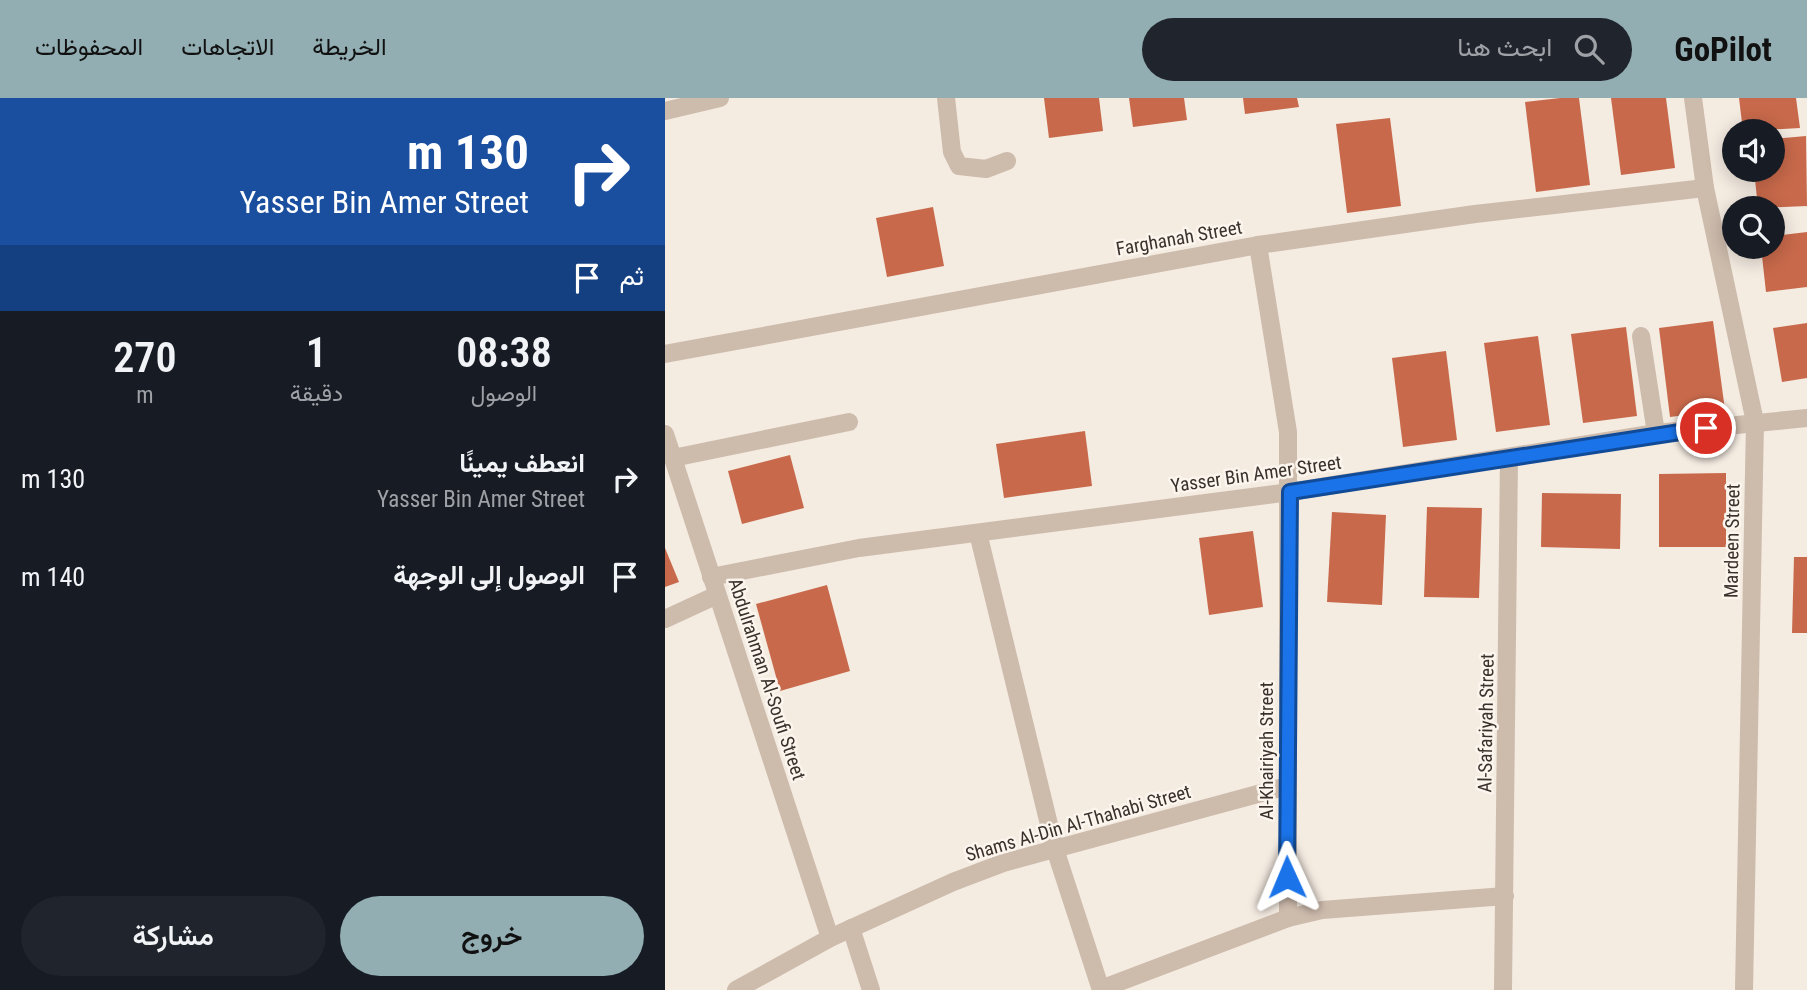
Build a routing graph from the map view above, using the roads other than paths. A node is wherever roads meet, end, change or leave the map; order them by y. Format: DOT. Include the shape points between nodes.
graph roads {
  1 [pos="719,98"];
  2 [pos="947,98"];
  3 [pos="1693,98"];
  4 [pos="665,111"];
  5 [pos="1007,161"];
  6 [pos="1705,188"];
  7 [pos="1258,245"];
  8 [pos="1641,336"];
  9 [pos="665,354"];
  10 [pos="1807,418"];
  11 [pos="849,422"];
  12 [pos="1755,422"];
  13 [pos="1656,433"];
  14 [pos="665,434"];
  15 [pos="1509,457"];
  16 [pos="673,458"];
  17 [pos="1290,492"];
  18 [pos="978,533"];
  19 [pos="711,577"];
  20 [pos="717,595"];
  21 [pos="665,619"];
  22 [pos="1287,786"];
  23 [pos="1055,849"];
  24 [pos="1505,896"];
  25 [pos="1288,918"];
  26 [pos="851,928"];
  27 [pos="829,938"];
  28 [pos="736,990"];
  29 [pos="871,990"];
  30 [pos="1101,990"];
  31 [pos="1503,990"];
  32 [pos="1744,990"];
  1 -- 4 [label="street"];
  2 -- 5 [label="street" via="952,152 959,166 986,169"];
  3 -- 6 [label="street, Mardeen Street"];
  6 -- 7 [label="street, Farghanah Street"];
  6 -- 12 [label="street, Mardeen Street"];
  7 -- 9 [label="street, Farghanah Street"];
  7 -- 17 [label="street, Al-Khairiyah Street" via="1283,395"];
  8 -- 13 [label="street"];
  10 -- 12 [label="street, Yasser Bin Amer Street"];
  11 -- 16 [label="street"];
  12 -- 13 [label="street, Yasser Bin Amer Street"];
  12 -- 32 [label="street, Mardeen Street"];
  13 -- 15 [label="street, Yasser Bin Amer Street"];
  14 -- 16 [label="street, Abdulrahman Al-Soufi Street"];
  15 -- 17 [label="street, Yasser Bin Amer Street"];
  15 -- 24 [label="street, Al-Safariyah Street"];
  16 -- 19 [label="street, Abdulrahman Al-Soufi Street"];
  17 -- 18 [label="street, Yasser Bin Amer Street"];
  17 -- 22 [label="street, Al-Khairiyah Street"];
  18 -- 19 [label="street, Yasser Bin Amer Street" via="859,548"];
  18 -- 23 [label="street"];
  19 -- 20 [label="street, Abdulrahman Al-Soufi Street"];
  20 -- 21 [label="street"];
  20 -- 27 [label="street, Abdulrahman Al-Soufi Street"];
  22 -- 23 [label="street, Shams Al-Din Al-Thahabi Street"];
  22 -- 25 [label="street, Al-Khairiyah Street"];
  23 -- 26 [label="street, Shams Al-Din Al-Thahabi Street" via="953,882"];
  23 -- 30 [label="street"];
  24 -- 25 [label="street" via="1397,902"];
  24 -- 31 [label="street, Al-Safariyah Street"];
  25 -- 30 [label="street"];
  26 -- 27 [label="street, Shams Al-Din Al-Thahabi Street"];
  26 -- 29 [label="street"];
  27 -- 28 [label="street, Shams Al-Din Al-Thahabi Street"];
}
